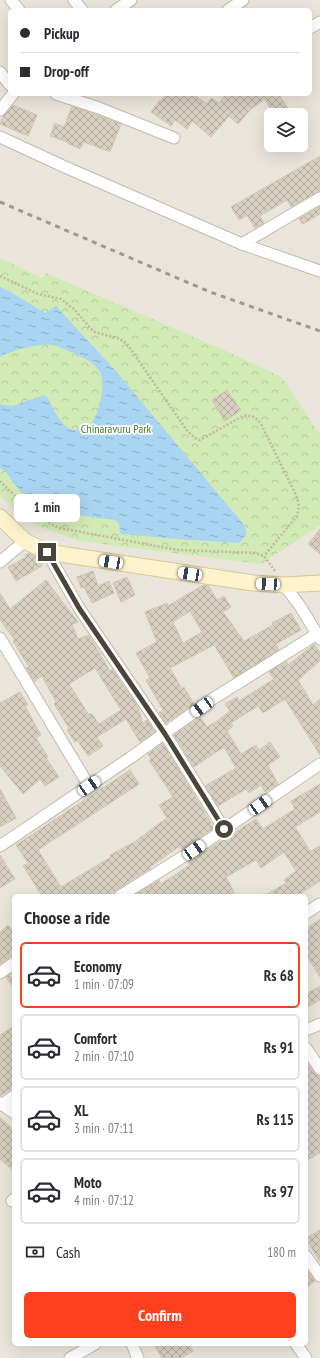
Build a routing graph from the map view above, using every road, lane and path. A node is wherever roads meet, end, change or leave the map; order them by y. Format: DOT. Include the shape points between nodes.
graph roads {
  1 [pos="11,0"];
  2 [pos="74,0"];
  3 [pos="243,0"];
  4 [pos="129,1"];
  5 [pos="17,8"];
  6 [pos="80,8"];
  7 [pos="119,8"];
  8 [pos="231,8"];
  9 [pos="0,72"];
  10 [pos="8,82"];
  11 [pos="12,96"];
  12 [pos="62,96"];
  13 [pos="0,110"];
  14 [pos="0,137"];
  15 [pos="174,138"];
  16 [pos="320,198"];
  17 [pos="242,244"];
  18 [pos="320,271"];
  19 [pos="0,276"];
  20 [pos="0,481"];
  21 [pos="0,517"];
  22 [pos="25,541"];
  23 [pos="47,552"];
  24 [pos="264,556"];
  25 [pos="0,562"];
  26 [pos="320,583"];
  27 [pos="284,585"];
  28 [pos="318,637"];
  29 [pos="0,639"];
  30 [pos="165,734"];
  31 [pos="320,764"];
  32 [pos="89,786"];
  33 [pos="224,829"];
  34 [pos="0,846"];
  35 [pos="123,894"];
  36 [pos="320,904"];
  37 [pos="308,911"];
  38 [pos="12,965"];
  39 [pos="0,973"];
  40 [pos="320,1024"];
  41 [pos="308,1029"];
  42 [pos="308,1051"];
  43 [pos="320,1069"];
  44 [pos="12,1097"];
  45 [pos="1,1104"];
  46 [pos="12,1112"];
  47 [pos="308,1259"];
  48 [pos="320,1276"];
  49 [pos="92,1346"];
  50 [pos="133,1346"];
  51 [pos="297,1346"];
  52 [pos="70,1358"];
  53 [pos="138,1358"];
  54 [pos="306,1358"];
  1 -- 5 [label="street"];
  2 -- 6 [label="street"];
  3 -- 8 [label="street"];
  4 -- 7 [label="street"];
  9 -- 10 [label="street"];
  11 -- 13 [label="street"];
  12 -- 15 [label="street"];
  14 -- 17 [label="street"];
  16 -- 17 [label="street"];
  17 -- 18 [label="street"];
  19 -- 24 [label="path" via="38,294 61,299 90,328 127,344 188,432 195,438 200,440 243,416 251,415 262,424 299,506 297,516"];
  20 -- 24 [label="path" via="38,516 60,528 179,550 255,553"];
  21 -- 22 [label="main road"];
  22 -- 23 [label="main road"];
  22 -- 25 [label="street"];
  23 -- 27 [label="main road" via="253,584"];
  23 -- 30 [label="street" via="79,608"];
  24 -- 27 [label="path"];
  26 -- 27 [label="main road"];
  27 -- 28 [label="street"];
  28 -- 30 [label="street" via="214,698"];
  29 -- 32 [label="street"];
  30 -- 32 [label="street"];
  30 -- 33 [label="street"];
  31 -- 33 [label="street"];
  32 -- 34 [label="street"];
  33 -- 35 [label="street"];
  36 -- 37 [label="street"];
  38 -- 39 [label="street"];
  40 -- 41 [label="street"];
  42 -- 43 [label="street"];
  44 -- 45 [label="street"];
  45 -- 46 [label="street"];
  47 -- 48 [label="street"];
  49 -- 52 [label="street"];
  50 -- 53 [label="street"];
  51 -- 54 [label="street"];
}
